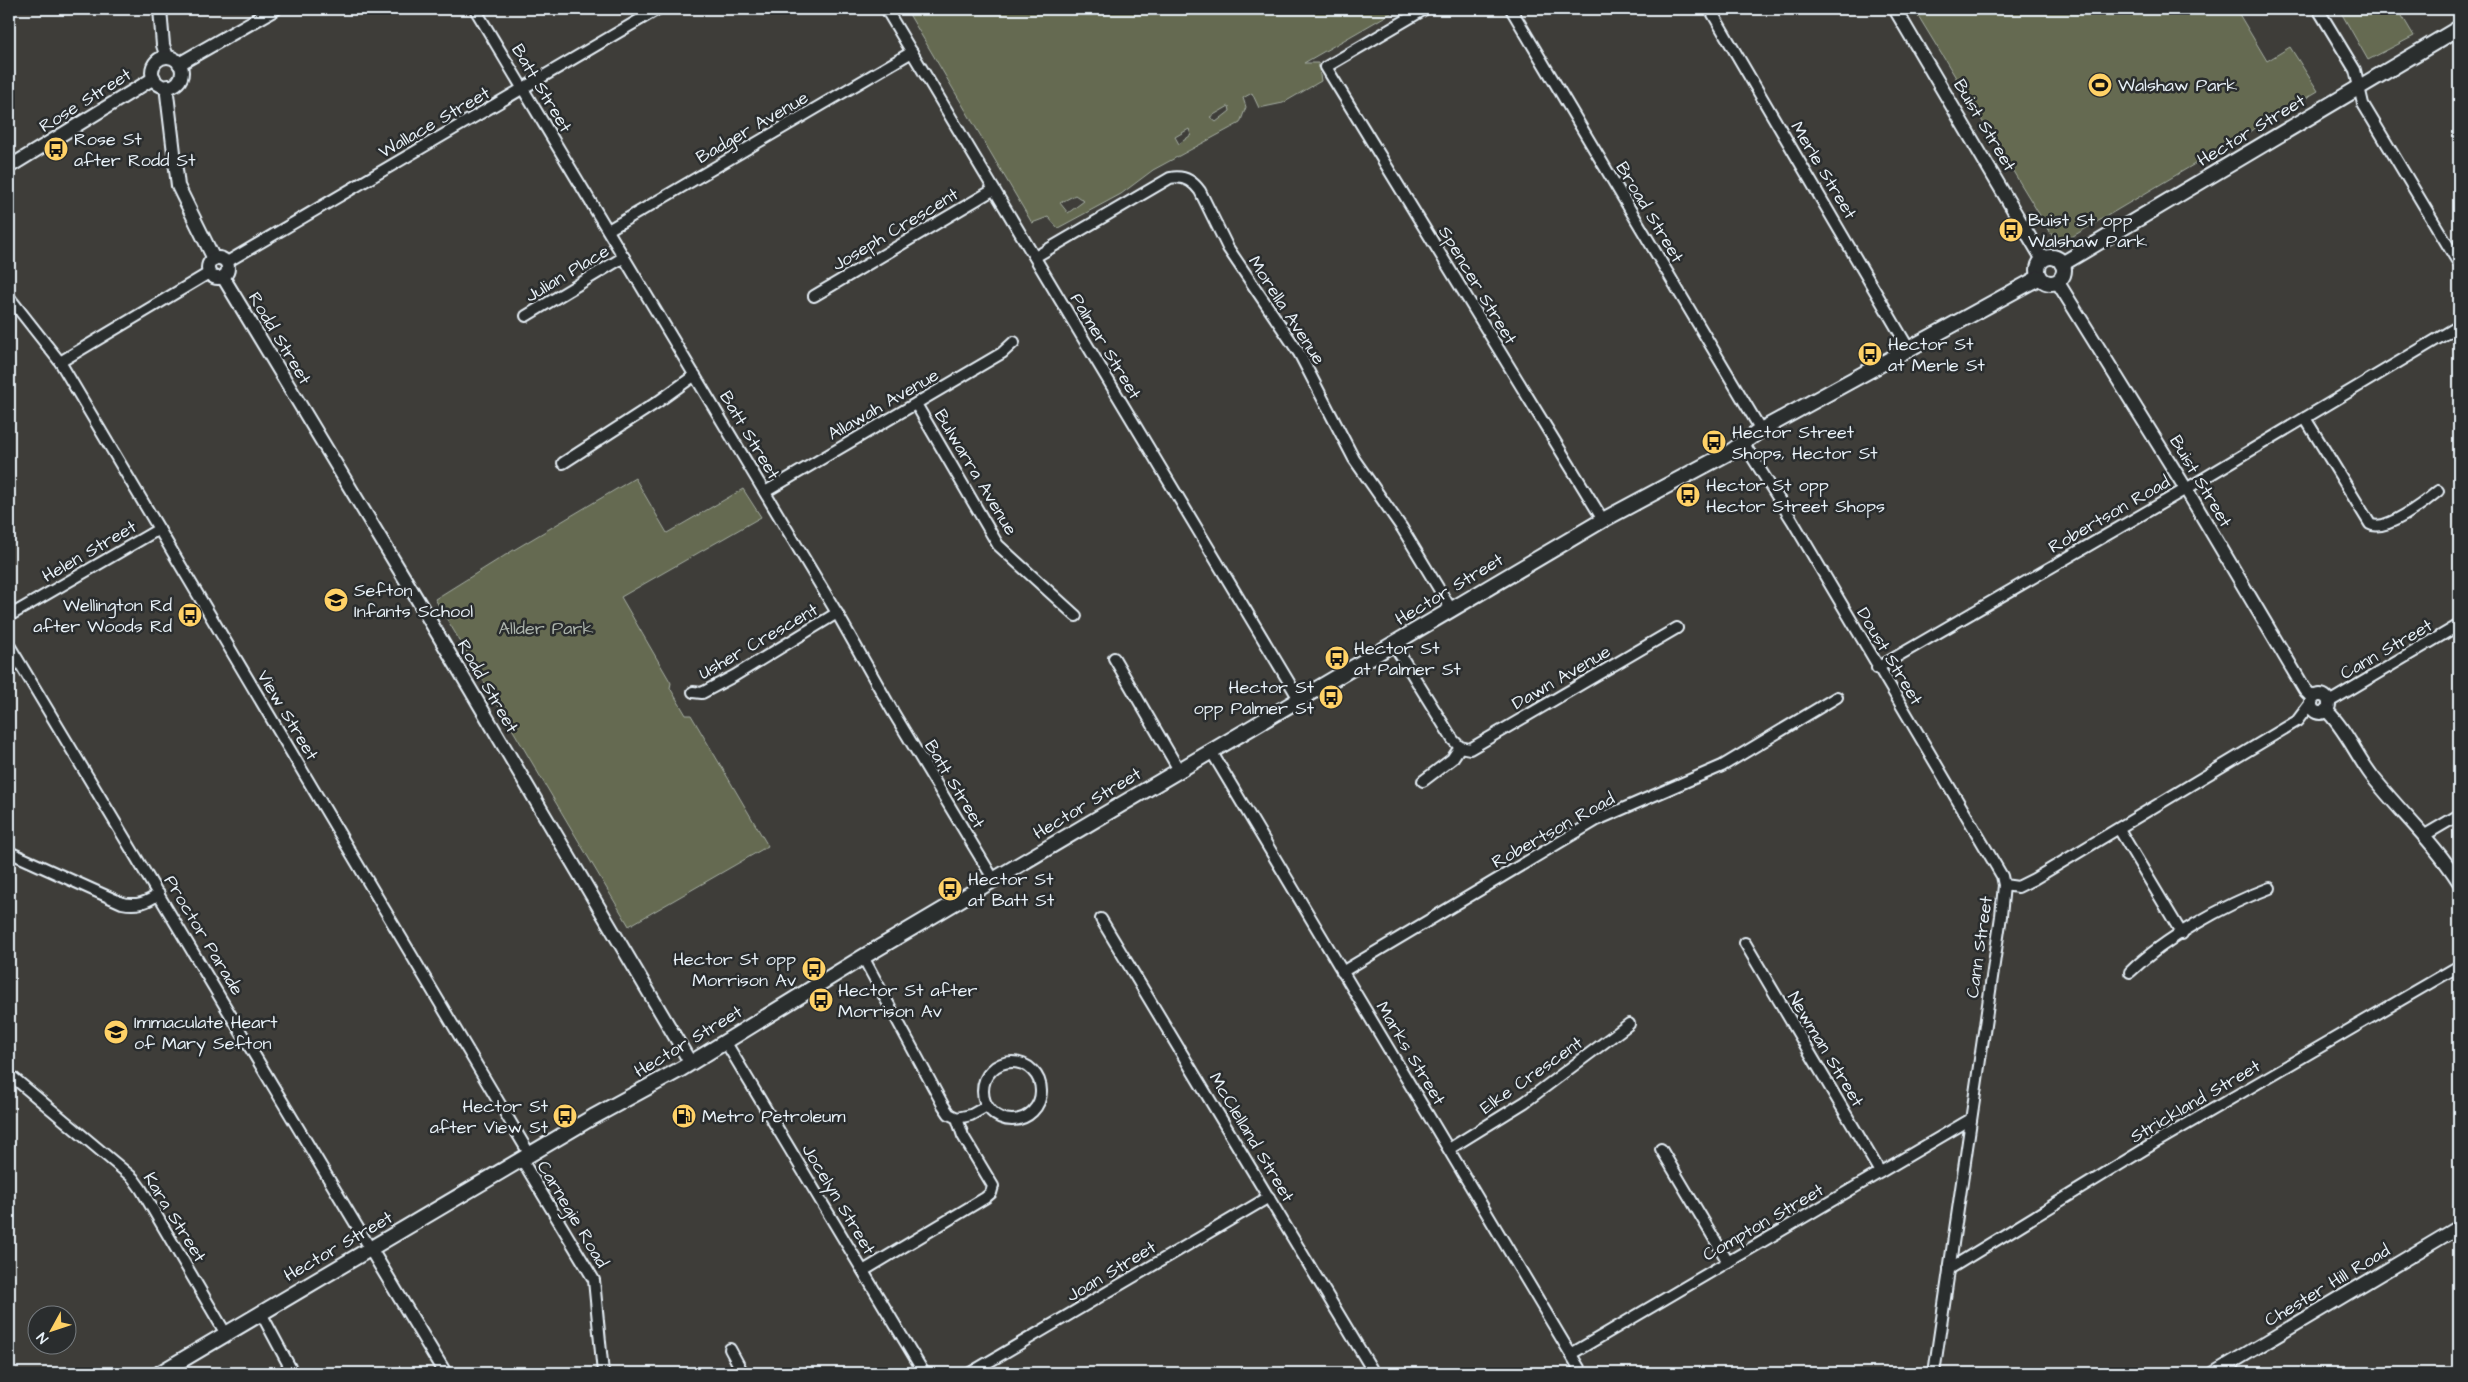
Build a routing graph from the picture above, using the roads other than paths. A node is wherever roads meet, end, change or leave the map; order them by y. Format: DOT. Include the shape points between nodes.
graph roads {
  1 [pos="160,9"];
  2 [pos="275,9"];
  3 [pos="475,9"];
  4 [pos="658,9"];
  5 [pos="886,9"];
  6 [pos="1425,9"];
  7 [pos="1511,9"];
  8 [pos="1710,9"];
  9 [pos="1895,9"];
  10 [pos="2318,9"];
  11 [pos="2459,28"];
  12 [pos="912,52"];
  13 [pos="167,57"];
  14 [pos="179,64"];
  15 [pos="154,78"];
  16 [pos="168,86"];
  17 [pos="524,88"];
  18 [pos="2358,88"];
  19 [pos="9,167"];
  20 [pos="993,190"];
  21 [pos="608,230"];
  22 [pos="624,257"];
  23 [pos="1035,257"];
  24 [pos="214,258"];
  25 [pos="2043,260"];
  26 [pos="227,262"];
  27 [pos="2062,264"];
  28 [pos="2459,264"];
  29 [pos="209,273"];
  30 [pos="223,277"];
  31 [pos="2040,277"];
  32 [pos="2058,282"];
  33 [pos="814,296"];
  34 [pos="9,298"];
  35 [pos="526,316"];
  36 [pos="2459,326"];
  37 [pos="1014,342"];
  38 [pos="1909,349"];
  39 [pos="60,362"];
  40 [pos="694,374"];
  41 [pos="916,404"];
  42 [pos="2305,418"];
  43 [pos="1761,430"];
  44 [pos="1744,444"];
  45 [pos="562,463"];
  46 [pos="2186,489"];
  47 [pos="2438,491"];
  48 [pos="765,492"];
  49 [pos="1602,520"];
  50 [pos="159,529"];
  51 [pos="1451,609"];
  52 [pos="837,613"];
  53 [pos="9,616"];
  54 [pos="1076,616"];
  55 [pos="2459,625"];
  56 [pos="1677,628"];
  57 [pos="1393,643"];
  58 [pos="9,645"];
  59 [pos="1114,658"];
  60 [pos="1877,668"];
  61 [pos="693,692"];
  62 [pos="1837,697"];
  63 [pos="1298,699"];
  64 [pos="2312,700"];
  65 [pos="2328,706"];
  66 [pos="1460,747"];
  67 [pos="1211,751"];
  68 [pos="1179,770"];
  69 [pos="1423,781"];
  70 [pos="2459,815"];
  71 [pos="2119,829"];
  72 [pos="2425,835"];
  73 [pos="9,852"];
  74 [pos="994,880"];
  75 [pos="2459,882"];
  76 [pos="2004,885"];
  77 [pos="2270,888"];
  78 [pos="159,894"];
  79 [pos="1101,919"];
  80 [pos="2182,934"];
  81 [pos="1745,943"];
  82 [pos="864,957"];
  83 [pos="2459,966"];
  84 [pos="1342,972"];
  85 [pos="2130,972"];
  86 [pos="1630,1024"];
  87 [pos="725,1041"];
  88 [pos="690,1062"];
  89 [pos="9,1074"];
  90 [pos="987,1106"];
  91 [pos="957,1118"];
  92 [pos="1971,1119"];
  93 [pos="1449,1149"];
  94 [pos="1661,1149"];
  95 [pos="526,1158"];
  96 [pos="1880,1172"];
  97 [pos="1269,1197"];
  98 [pos="2459,1227"];
  99 [pos="370,1248"];
  100 [pos="1728,1262"];
  101 [pos="1949,1269"];
  102 [pos="863,1271"];
  103 [pos="261,1313"];
  104 [pos="226,1334"];
  105 [pos="730,1349"];
  106 [pos="1571,1354"];
  107 [pos="2232,1368"];
  108 [pos="160,1373"];
  109 [pos="293,1373"];
  110 [pos="445,1373"];
  111 [pos="603,1373"];
  112 [pos="743,1373"];
  113 [pos="924,1373"];
  114 [pos="970,1373"];
  115 [pos="1374,1373"];
  116 [pos="1582,1373"];
  117 [pos="1934,1373"];
  118 [pos="2214,1373"];
  1 -- 13 [label="street"];
  2 -- 14 [label="street"];
  3 -- 17 [label="street, Batt Street"];
  4 -- 17 [label="street, Wallace Street"];
  5 -- 12 [label="street, Palmer Street"];
  6 -- 49 [label="street, Spencer Street" via="1326,67"];
  7 -- 43 [label="street, Broad Street"];
  8 -- 38 [label="street, Merle Street"];
  9 -- 25 [label="street, Buist Street"];
  10 -- 18 [label="street" via="2354,70"];
  11 -- 18 [label="main road, Hector Street"];
  12 -- 20 [label="street, Palmer Street"];
  12 -- 21 [label="street, Badger Avenue"];
  13 -- 14 [label="street"];
  13 -- 15 [label="street" via="155,63"];
  14 -- 16 [label="street" via="180,78"];
  15 -- 16 [label="street" via="161,85"];
  15 -- 19 [label="street, Rose Street"];
  16 -- 24 [label="street" via="166,94 178,186"];
  17 -- 21 [label="street, Batt Street"];
  17 -- 26 [label="street, Wallace Street"];
  18 -- 27 [label="main road, Hector Street"];
  18 -- 28 [label="street" via="2363,104"];
  20 -- 23 [label="street, Palmer Street"];
  20 -- 33 [label="street, Joseph Crescent"];
  21 -- 22 [label="street, Batt Street"];
  22 -- 35 [label="street, Julian Place"];
  22 -- 40 [label="street, Batt Street"];
  23 -- 51 [label="street, Morella Avenue" via="1170,178 1182,177 1192,182 1200,191 1238,264 1298,354 1354,459 1402,528"];
  23 -- 63 [label="street, Palmer Street"];
  24 -- 26 [label="street" via="223,258"];
  24 -- 29 [label="street" via="209,264"];
  25 -- 27 [label="main road" via="2052,258"];
  25 -- 31 [label="main road" via="2038,270"];
  26 -- 30 [label="street" via="228,270"];
  27 -- 32 [label="main road" via="2064,272"];
  29 -- 30 [label="street" via="215,278"];
  29 -- 39 [label="street"];
  30 -- 88 [label="street, Rodd Street"];
  31 -- 32 [label="main road" via="2046,282"];
  31 -- 38 [label="main road, Hector Street"];
  32 -- 46 [label="street, Buist Street"];
  34 -- 39 [label="street, View Street"];
  36 -- 42 [label="street, Robertson Road"];
  37 -- 41 [label="street, Allawah Avenue" via="1002,353"];
  38 -- 43 [label="main road, Hector Street"];
  39 -- 50 [label="street, View Street"];
  40 -- 45 [label="street"];
  40 -- 48 [label="street, Batt Street"];
  41 -- 48 [label="street, Allawah Avenue"];
  41 -- 54 [label="street, Bulwarra Avenue" via="998,545"];
  42 -- 46 [label="street, Robertson Road"];
  42 -- 47 [label="street" via="2370,524 2384,526"];
  43 -- 44 [label="main road, Hector Street"];
  44 -- 49 [label="main road, Hector Street"];
  44 -- 60 [label="street, Doust Street"];
  46 -- 60 [label="street, Robertson Road"];
  46 -- 64 [label="street, Buist Street"];
  48 -- 52 [label="street, Batt Street"];
  49 -- 51 [label="main road, Hector Street"];
  50 -- 53 [label="street, Helen Street"];
  50 -- 95 [label="street, View Street"];
  51 -- 57 [label="main road, Hector Street"];
  52 -- 61 [label="street, Usher Crescent" via="734,676 702,693"];
  52 -- 74 [label="street, Batt Street"];
  55 -- 65 [label="street, Cann Street"];
  56 -- 66 [label="street, Dawn Avenue" via="1476,747"];
  57 -- 63 [label="main road, Hector Street"];
  57 -- 66 [label="street"];
  58 -- 78 [label="street, Proctor Parade"];
  59 -- 68 [label="street"];
  60 -- 76 [label="street, Doust Street" via="1995,863"];
  62 -- 84 [label="street, Robertson Road" via="1722,766 1596,820"];
  63 -- 67 [label="main road, Hector Street"];
  64 -- 65 [label="street" via="2324,696"];
  64 -- 71 [label="street, Cann Street" via="2297,721"];
  65 -- 72 [label="street" via="2379,786"];
  66 -- 69 [label="street" via="1452,759"];
  67 -- 68 [label="main road, Hector Street"];
  67 -- 84 [label="street, Marks Street"];
  68 -- 74 [label="main road, Hector Street"];
  70 -- 72 [label="street"];
  71 -- 76 [label="street, Cann Street" via="2018,887"];
  71 -- 80 [label="street"];
  72 -- 75 [label="street"];
  73 -- 78 [label="street" via="122,903 134,906"];
  74 -- 82 [label="main road, Hector Street"];
  76 -- 92 [label="street, Cann Street"];
  77 -- 80 [label="street" via="2245,897"];
  78 -- 99 [label="street, Proctor Parade"];
  79 -- 97 [label="street, McClelland Street"];
  80 -- 85 [label="street" via="2148,954"];
  81 -- 96 [label="street, Newman Street"];
  82 -- 87 [label="main road, Hector Street"];
  82 -- 91 [label="street" via="943,1105 949,1114"];
  83 -- 101 [label="street, Strickland Street" via="2153,1144"];
  84 -- 93 [label="street, Marks Street"];
  86 -- 93 [label="street, Elke Crescent" via="1525,1102"];
  87 -- 88 [label="main road, Hector Street"];
  87 -- 102 [label="street, Jocelyn Street"];
  88 -- 95 [label="main road, Hector Street"];
  89 -- 104 [label="street, Kara Street" via="133,1178"];
  90 -- 90 [label="street" via="983,1087 988,1075 998,1066 1010,1062 1023,1064 1038,1076 1042,1096 1028,1117 1015,1121 1002,1119"];
  90 -- 91 [label="street" via="971,1116"];
  91 -- 102 [label="street" via="963,1136 992,1182 991,1193"];
  92 -- 96 [label="street, Compton Street"];
  92 -- 101 [label="street, Cann Street"];
  93 -- 106 [label="street, Marks Street"];
  94 -- 100 [label="street"];
  95 -- 99 [label="main road, Hector Street"];
  95 -- 111 [label="street, Carnegie Road" via="594,1280"];
  96 -- 100 [label="street, Compton Street"];
  97 -- 114 [label="street, Joan Street"];
  97 -- 115 [label="street, McClelland Street"];
  98 -- 107 [label="street, Chester Hill Road"];
  99 -- 103 [label="main road, Hector Street"];
  99 -- 110 [label="street, Proctor Parade"];
  100 -- 106 [label="street, Compton Street"];
  101 -- 117 [label="street, Cann Street"];
  102 -- 113 [label="street, Jocelyn Street"];
  103 -- 104 [label="main road, Hector Street"];
  103 -- 109 [label="street"];
  104 -- 108 [label="main road, Hector Street"];
  105 -- 112 [label="street"];
  106 -- 116 [label="street, Marks Street"];
  107 -- 118 [label="street, Chester Hill Road"];
}
